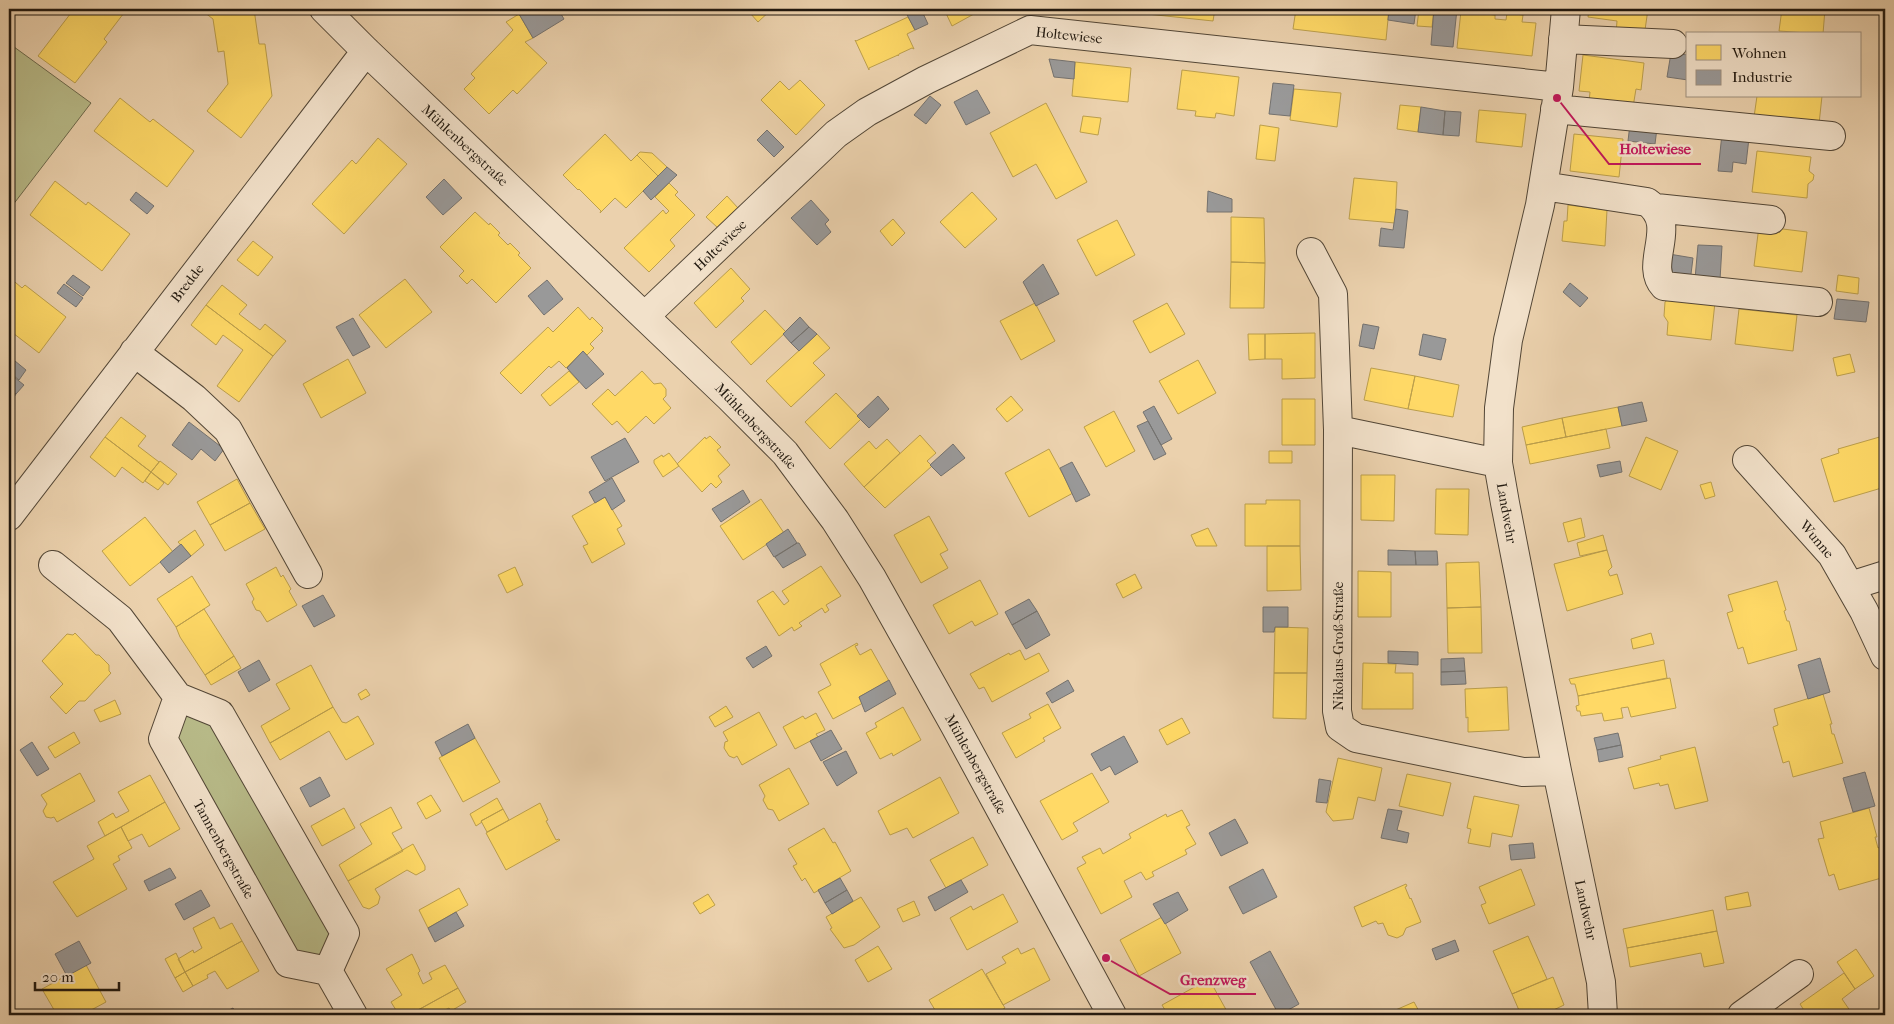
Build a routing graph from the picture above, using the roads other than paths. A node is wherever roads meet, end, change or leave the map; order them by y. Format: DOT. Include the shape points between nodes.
graph roads {
  1 [pos="324,9"];
  2 [pos="1566,9"];
  3 [pos="1563,39"];
  4 [pos="1673,44"];
  5 [pos="366,51"];
  6 [pos="1557,98"];
  7 [pos="1831,136"];
  8 [pos="1543,186"];
  9 [pos="1656,208"];
  10 [pos="1771,220"];
  11 [pos="1311,252"];
  12 [pos="1818,302"];
  13 [pos="645,316"];
  14 [pos="134,352"];
  15 [pos="1338,430"];
  16 [pos="1747,460"];
  17 [pos="1498,462"];
  18 [pos="9,516"];
  19 [pos="53,564"];
  20 [pos="308,574"];
  21 [pos="1885,575"];
  22 [pos="1850,586"];
  23 [pos="1885,656"];
  24 [pos="178,697"];
  25 [pos="1557,771"];
  26 [pos="328,971"];
  27 [pos="1799,974"];
  28 [pos="353,1015"];
  29 [pos="1112,1015"];
  30 [pos="1603,1015"];
  31 [pos="1742,1015"];
  1 -- 5 [label="street, Mühlenbergstraße"];
  2 -- 3 [label="street, Landwehr"];
  3 -- 4 [label="street"];
  3 -- 6 [label="street, Landwehr"];
  5 -- 13 [label="street, Mühlenbergstraße"];
  5 -- 14 [label="street, Bredde"];
  6 -- 7 [label="street, Holtewiese"];
  6 -- 8 [label="street, Landwehr"];
  6 -- 13 [label="street, Holtewiese" via="1030,30 926,80 867,112 836,134"];
  8 -- 9 [label="street" via="1646,202"];
  8 -- 17 [label="street, Landwehr" via="1508,340 1499,408"];
  9 -- 10 [label="street"];
  9 -- 12 [label="street" via="1661,220 1658,276 1664,286"];
  11 -- 15 [label="street, Nikolaus-Groß-Straße" via="1334,294"];
  13 -- 29 [label="street, Mühlenbergstraße" via="785,453 835,520 892,612"];
  14 -- 18 [label="street, Bredde"];
  14 -- 20 [label="street" via="194,398 228,430"];
  15 -- 17 [label="street"];
  15 -- 25 [label="street, Nikolaus-Groß-Straße" via="1337,711 1340,728 1356,738 1523,772"];
  16 -- 22 [label="street, Wunne" via="1832,555"];
  17 -- 25 [label="street, Landwehr"];
  19 -- 24 [label="street" via="120,620"];
  21 -- 22 [label="street"];
  22 -- 23 [label="street, Wunne"];
  24 -- 26 [label="street" via="220,714 345,933"];
  24 -- 26 [label="street, Tannenbergstraße" via="163,739 288,963"];
  25 -- 30 [label="street, Landwehr" via="1601,982"];
  26 -- 28 [label="street"];
  27 -- 31 [label="street"];
}
